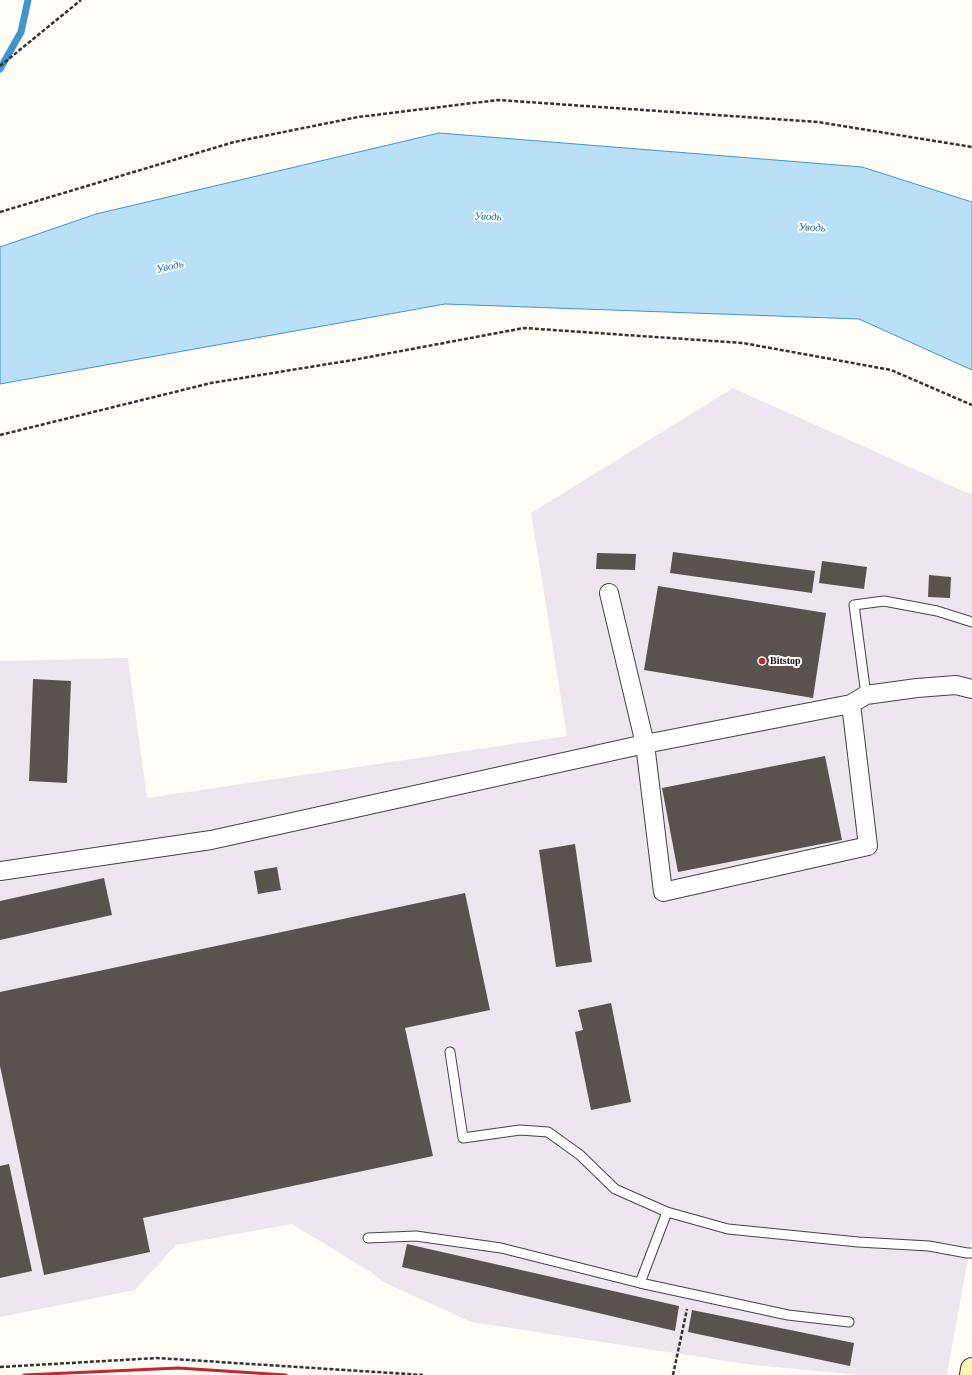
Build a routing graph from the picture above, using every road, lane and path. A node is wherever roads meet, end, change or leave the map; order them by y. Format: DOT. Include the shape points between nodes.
graph roads {
  1 [pos="81,0"];
  2 [pos="0,66"];
  3 [pos="972,147"];
  4 [pos="0,212"];
  5 [pos="972,406"];
  6 [pos="0,435"];
  7 [pos="609,593"];
  8 [pos="972,622"];
  9 [pos="972,689"];
  10 [pos="866,695"];
  11 [pos="851,704"];
  12 [pos="645,744"];
  13 [pos="0,871"];
  14 [pos="450,1052"];
  15 [pos="667,1212"];
  16 [pos="368,1238"];
  17 [pos="972,1253"];
  18 [pos="640,1283"];
  19 [pos="691,1294"];
  20 [pos="849,1322"];
  21 [pos="0,1368"];
  22 [pos="972,1369"];
  23 [pos="423,1375"];
  24 [pos="672,1375"];
  25 [pos="971,1375"];
  1 -- 2 [label="path"];
  3 -- 4 [label="path" via="818,122 498,100 358,117 234,142"];
  5 -- 6 [label="path" via="891,370 744,343 524,328 211,384"];
  7 -- 12 [label="street"];
  8 -- 10 [label="lane" via="937,611 884,601 854,605"];
  9 -- 10 [label="street" via="956,685"];
  10 -- 11 [label="street"];
  11 -- 12 [label="street"];
  11 -- 12 [label="street" via="868,846 663,892"];
  12 -- 13 [label="street" via="211,840"];
  14 -- 15 [label="lane" via="462,1138 520,1130 548,1132 580,1155 615,1189"];
  15 -- 17 [label="lane" via="728,1229 929,1246"];
  15 -- 18 [label="lane"];
  16 -- 18 [label="lane" via="416,1236 501,1248"];
  18 -- 19 [label="lane"];
  19 -- 20 [label="lane" via="788,1315"];
  19 -- 24 [label="path"];
  21 -- 23 [label="path" via="157,1358"];
  22 -- 25 [label="main road"];
}
